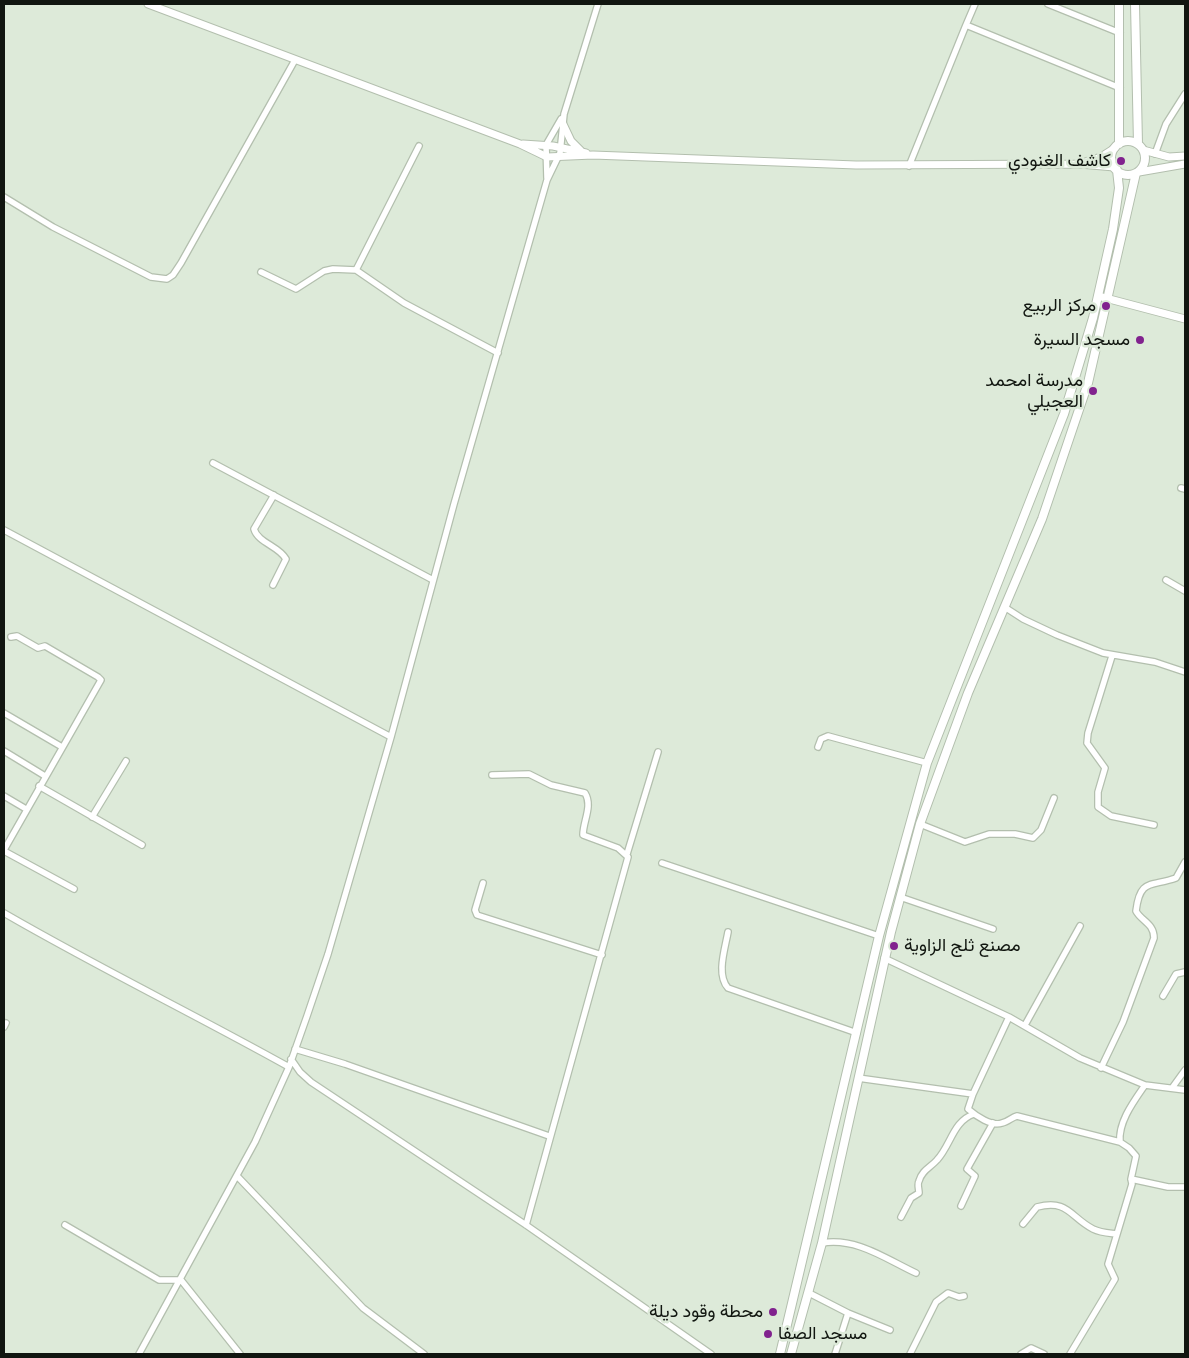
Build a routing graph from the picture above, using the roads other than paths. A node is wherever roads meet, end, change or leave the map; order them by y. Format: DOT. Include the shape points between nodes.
graph roads {
  1 [pos="150,4"];
  2 [pos="598,4"];
  3 [pos="975,4"];
  4 [pos="1048,4"];
  5 [pos="1119,4"];
  6 [pos="1135,4"];
  7 [pos="966,25"];
  8 [pos="1120,33"];
  9 [pos="295,60"];
  10 [pos="1120,88"];
  11 [pos="1185,94"];
  12 [pos="564,114"];
  13 [pos="562,122"];
  14 [pos="520,144"];
  15 [pos="546,145"];
  16 [pos="419,146"];
  17 [pos="1117,146"];
  18 [pos="561,147"];
  19 [pos="1140,147"];
  20 [pos="584,153"];
  21 [pos="1155,154"];
  22 [pos="593,155"];
  23 [pos="1185,156"];
  24 [pos="547,157"];
  25 [pos="558,157"];
  26 [pos="1080,164"];
  27 [pos="1185,164"];
  28 [pos="909,166"];
  29 [pos="1116,169"];
  30 [pos="1137,173"];
  31 [pos="547,180"];
  32 [pos="4,197"];
  33 [pos="356,270"];
  34 [pos="261,272"];
  35 [pos="1098,296"];
  36 [pos="1106,298"];
  37 [pos="1185,319"];
  38 [pos="498,353"];
  39 [pos="213,463"];
  40 [pos="274,496"];
  41 [pos="4,530"];
  42 [pos="433,580"];
  43 [pos="1166,580"];
  44 [pos="273,585"];
  45 [pos="1185,591"];
  46 [pos="1006,608"];
  47 [pos="12,637"];
  48 [pos="1112,656"];
  49 [pos="1185,672"];
  50 [pos="4,713"];
  51 [pos="391,737"];
  52 [pos="62,747"];
  53 [pos="818,747"];
  54 [pos="4,751"];
  55 [pos="658,752"];
  56 [pos="126,761"];
  57 [pos="927,764"];
  58 [pos="492,775"];
  59 [pos="45,776"];
  60 [pos="39,786"];
  61 [pos="4,796"];
  62 [pos="1054,798"];
  63 [pos="26,809"];
  64 [pos="92,817"];
  65 [pos="920,824"];
  66 [pos="1154,825"];
  67 [pos="142,846"];
  68 [pos="4,851"];
  69 [pos="627,854"];
  70 [pos="1185,862"];
  71 [pos="662,863"];
  72 [pos="483,883"];
  73 [pos="74,889"];
  74 [pos="900,898"];
  75 [pos="4,912"];
  76 [pos="1080,926"];
  77 [pos="993,929"];
  78 [pos="728,932"];
  79 [pos="879,936"];
  80 [pos="602,955"];
  81 [pos="884,958"];
  82 [pos="1185,972"];
  83 [pos="1163,996"];
  84 [pos="1009,1017"];
  85 [pos="1025,1025"];
  86 [pos="858,1033"];
  87 [pos="295,1050"];
  88 [pos="292,1059"];
  89 [pos="289,1067"];
  90 [pos="1101,1068"];
  91 [pos="1185,1070"];
  92 [pos="858,1078"];
  93 [pos="1145,1085"];
  94 [pos="1172,1088"];
  95 [pos="1185,1090"];
  96 [pos="973,1094"];
  97 [pos="974,1114"];
  98 [pos="994,1123"];
  99 [pos="549,1136"];
  100 [pos="1120,1142"];
  101 [pos="237,1176"];
  102 [pos="1130,1179"];
  103 [pos="1185,1187"];
  104 [pos="961,1206"];
  105 [pos="901,1217"];
  106 [pos="1023,1224"];
  107 [pos="526,1225"];
  108 [pos="65,1226"];
  109 [pos="1117,1234"];
  110 [pos="822,1243"];
  111 [pos="916,1273"];
  112 [pos="181,1280"];
  113 [pos="809,1293"];
  114 [pos="964,1296"];
  115 [pos="848,1313"];
  116 [pos="890,1330"];
  117 [pos="139,1354"];
  118 [pos="240,1354"];
  119 [pos="424,1354"];
  120 [pos="711,1354"];
  121 [pos="780,1354"];
  122 [pos="791,1354"];
  123 [pos="835,1354"];
  124 [pos="910,1354"];
  125 [pos="1021,1354"];
  126 [pos="1044,1354"];
  127 [pos="1070,1354"];
  1 -- 9 [label="street"];
  2 -- 12 [label="street"];
  3 -- 7 [label="street"];
  4 -- 8 [label="street"];
  5 -- 8 [label="main road"];
  6 -- 19 [label="main road"];
  7 -- 10 [label="street"];
  7 -- 28 [label="street"];
  8 -- 10 [label="main road"];
  9 -- 14 [label="street"];
  9 -- 32 [label="street" via="173,275 167,279 143,273 53,227"];
  10 -- 17 [label="main road"];
  11 -- 21 [label="street" via="1166,124"];
  12 -- 13 [label="street"];
  12 -- 15 [label="street"];
  13 -- 18 [label="street"];
  13 -- 20 [label="street" via="574,146"];
  14 -- 15 [label="street"];
  14 -- 24 [label="street"];
  15 -- 18 [label="street"];
  15 -- 24 [label="street"];
  16 -- 33 [label="street"];
  17 -- 19 [label="main road" via="1127,141"];
  17 -- 26 [label="street" via="1101,157"];
  17 -- 29 [label="main road" via="1112,159"];
  18 -- 20 [label="street"];
  18 -- 25 [label="street"];
  19 -- 21 [label="street"];
  19 -- 30 [label="main road" via="1145,160"];
  20 -- 22 [label="street"];
  21 -- 23 [label="street"];
  22 -- 25 [label="street"];
  22 -- 28 [label="street"];
  24 -- 25 [label="street"];
  24 -- 31 [label="street"];
  25 -- 31 [label="street"];
  26 -- 28 [label="street"];
  26 -- 29 [label="street"];
  27 -- 30 [label="street"];
  29 -- 30 [label="main road" via="1124,174"];
  29 -- 35 [label="main road" via="1119,188"];
  30 -- 36 [label="main road"];
  31 -- 38 [label="street"];
  33 -- 34 [label="street" via="324,270 296,289"];
  33 -- 38 [label="street" via="412,307"];
  35 -- 36 [label="street"];
  35 -- 57 [label="main road" via="1064,414"];
  36 -- 37 [label="street"];
  36 -- 46 [label="main road" via="1079,412 1042,519"];
  38 -- 42 [label="street"];
  39 -- 40 [label="street"];
  40 -- 42 [label="street"];
  40 -- 44 [label="street" via="254,528 258,536 281,551 286,559"];
  41 -- 51 [label="street"];
  42 -- 51 [label="street"];
  43 -- 45 [label="street"];
  46 -- 48 [label="street" via="1057,636"];
  46 -- 65 [label="main road" via="968,693"];
  47 -- 52 [label="street" via="38,648 45,646 101,679"];
  48 -- 49 [label="street" via="1155,662"];
  48 -- 66 [label="street" via="1087,743 1105,768 1098,792 1098,807 1112,816"];
  50 -- 52 [label="street"];
  51 -- 87 [label="street" via="328,954"];
  52 -- 59 [label="street"];
  53 -- 57 [label="street" via="828,736"];
  54 -- 59 [label="street"];
  55 -- 69 [label="street"];
  56 -- 64 [label="street"];
  57 -- 79 [label="main road"];
  58 -- 69 [label="street" via="529,774 584,793 588,798 588,811 583,835"];
  59 -- 60 [label="street"];
  60 -- 63 [label="street"];
  60 -- 64 [label="street"];
  61 -- 63 [label="street"];
  62 -- 65 [label="street" via="1041,830 1032,838 990,834 965,842"];
  63 -- 68 [label="street"];
  64 -- 67 [label="street"];
  65 -- 74 [label="main road"];
  68 -- 73 [label="street"];
  69 -- 80 [label="street"];
  70 -- 90 [label="street" via="1176,878 1148,884 1137,897 1136,911 1151,926 1154,938 1129,1006"];
  71 -- 79 [label="street"];
  72 -- 80 [label="street" via="475,910 477,915"];
  74 -- 77 [label="street"];
  74 -- 81 [label="main road"];
  75 -- 89 [label="street"];
  76 -- 85 [label="street"];
  78 -- 86 [label="street" via="722,974 723,983 728,988"];
  79 -- 86 [label="main road"];
  80 -- 99 [label="street"];
  81 -- 84 [label="street"];
  81 -- 92 [label="main road"];
  82 -- 83 [label="street" via="1176,974"];
  84 -- 85 [label="street"];
  84 -- 96 [label="street"];
  85 -- 90 [label="street"];
  86 -- 121 [label="main road"];
  87 -- 88 [label="street"];
  87 -- 99 [label="street" via="345,1064"];
  88 -- 89 [label="street"];
  88 -- 107 [label="street" via="311,1082"];
  89 -- 101 [label="street"];
  90 -- 93 [label="street"];
  91 -- 94 [label="street"];
  92 -- 96 [label="street"];
  92 -- 110 [label="main road"];
  93 -- 94 [label="street"];
  93 -- 100 [label="street" via="1125,1119"];
  94 -- 95 [label="street"];
  96 -- 97 [label="street" via="968,1109"];
  97 -- 98 [label="street"];
  97 -- 105 [label="street" via="957,1127 936,1162 925,1169 918,1182 919,1192 911,1198"];
  98 -- 100 [label="street" via="1002,1124 1017,1116"];
  98 -- 104 [label="street" via="967,1169 975,1176"];
  99 -- 107 [label="street"];
  100 -- 102 [label="street" via="1135,1154"];
  101 -- 112 [label="street"];
  101 -- 119 [label="street" via="363,1308"];
  102 -- 103 [label="street"];
  102 -- 109 [label="street" via="1132,1184"];
  106 -- 109 [label="street" via="1037,1207 1053,1204 1063,1206 1096,1230"];
  107 -- 120 [label="street"];
  108 -- 112 [label="street" via="159,1280"];
  109 -- 127 [label="street" via="1108,1268 1115,1279"];
  110 -- 111 [label="street" via="855,1244"];
  110 -- 113 [label="main road"];
  112 -- 117 [label="street"];
  112 -- 118 [label="street"];
  113 -- 115 [label="street"];
  113 -- 122 [label="main road"];
  114 -- 124 [label="street" via="948,1294 936,1302"];
  115 -- 116 [label="street"];
  115 -- 123 [label="street"];
  125 -- 126 [label="street" via="1031,1348"];
}
